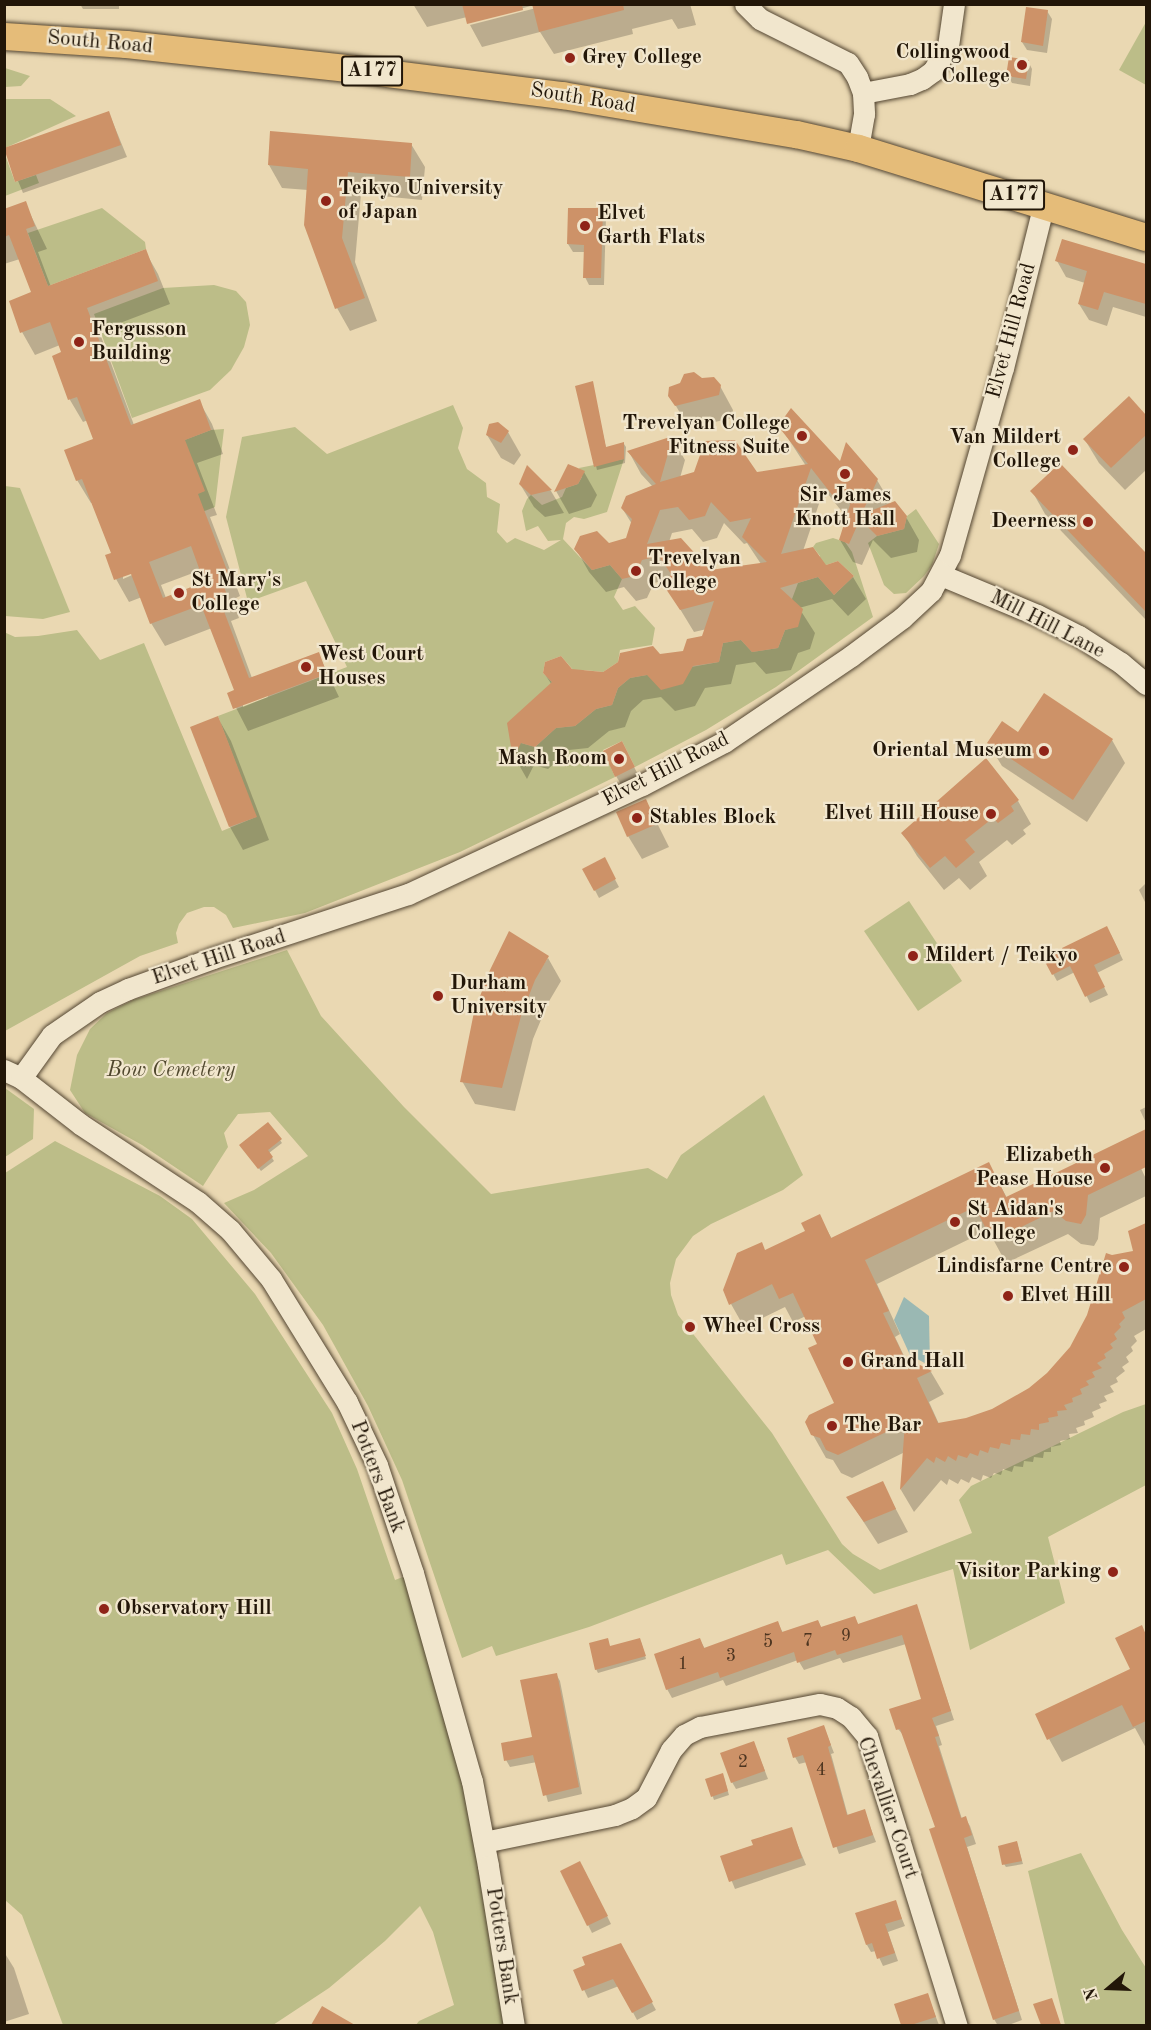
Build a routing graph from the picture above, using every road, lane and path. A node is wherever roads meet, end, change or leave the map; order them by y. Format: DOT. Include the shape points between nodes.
graph roads {
  1 [pos="745,4"];
  2 [pos="954,4"];
  3 [pos="4,36"];
  4 [pos="863,93"];
  5 [pos="858,148"];
  6 [pos="1044,204"];
  7 [pos="1146,237"];
  8 [pos="941,575"];
  9 [pos="1146,684"];
  10 [pos="13,1074"];
  11 [pos="484,1842"];
  12 [pos="514,2025"];
  13 [pos="957,2025"];
  1 -- 4 [label="street" via="760,19 848,63"];
  2 -- 4 [label="street" via="948,46 933,71 910,84"];
  3 -- 5 [label="main road, South Road / A177" via="126,44 562,95"];
  4 -- 5 [label="street"];
  5 -- 6 [label="main road, South Road / A177"];
  6 -- 7 [label="main road, South Road / A177"];
  6 -- 8 [label="street, Elvet Hill Road" via="1003,368 956,537"];
  8 -- 9 [label="street, Mill Hill Lane" via="1078,636"];
  8 -- 10 [label="street, Elvet Hill Road" via="919,603 851,656 724,742 408,894 213,958 100,1002 52,1035"];
  10 -- 11 [label="street, Potters Bank" via="198,1202 222,1223 271,1279 310,1339 348,1402 377,1465 449,1699"];
  11 -- 12 [label="street, Potters Bank"];
  11 -- 13 [label="street, Chevallier Court" via="615,1815 632,1808 646,1798 671,1750 684,1735 700,1727 820,1704 837,1707 867,1736"];
}
